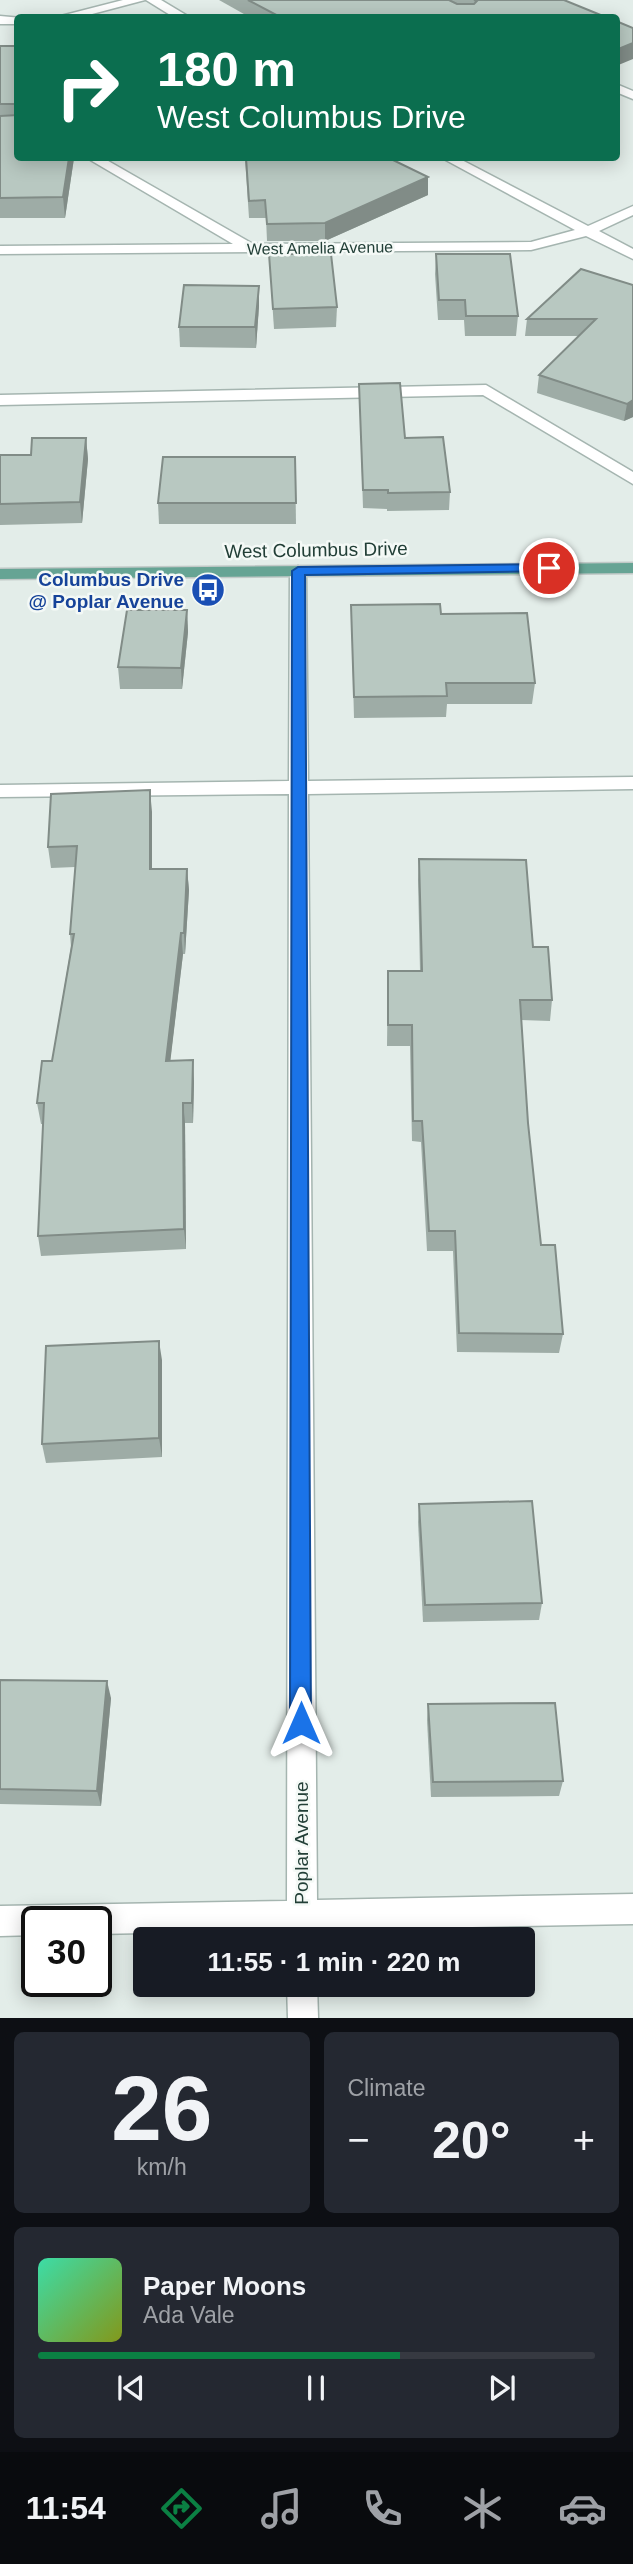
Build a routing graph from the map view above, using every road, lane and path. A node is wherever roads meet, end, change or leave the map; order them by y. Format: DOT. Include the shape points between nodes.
graph roads {
  1 [pos="139,0"];
  2 [pos="152,0"];
  3 [pos="77,14"];
  4 [pos="178,14"];
  5 [pos="99,161"];
  6 [pos="455,161"];
  7 [pos="633,210"];
  8 [pos="588,231"];
  9 [pos="253,249"];
  10 [pos="0,250"];
  11 [pos="633,255"];
  12 [pos="0,400"];
  13 [pos="633,479"];
  14 [pos="633,568"];
  15 [pos="298,571"];
  16 [pos="0,574"];
  17 [pos="632,788"];
  18 [pos="299,789"];
  19 [pos="0,791"];
  20 [pos="633,1909"];
  21 [pos="0,1920"];
  22 [pos="302,1927"];
  23 [pos="302,1997"];
  24 [pos="303,2018"];
  1 -- 3 [label="street"];
  2 -- 4 [label="street"];
  5 -- 9 [label="street"];
  6 -- 8 [label="street"];
  7 -- 8 [label="street, West Amelia Avenue"];
  8 -- 9 [label="street, West Amelia Avenue" via="531,246"];
  8 -- 11 [label="street"];
  9 -- 10 [label="street, West Amelia Avenue"];
  12 -- 13 [label="street" via="486,390"];
  14 -- 15 [label="main road, West Columbus Drive"];
  15 -- 16 [label="main road, West Columbus Drive"];
  15 -- 18 [label="street, Poplar Avenue"];
  17 -- 18 [label="street"];
  18 -- 19 [label="street"];
  18 -- 22 [label="street, Poplar Avenue"];
  20 -- 22 [label="street"];
  21 -- 22 [label="street"];
  23 -- 24 [label="street"];
}
